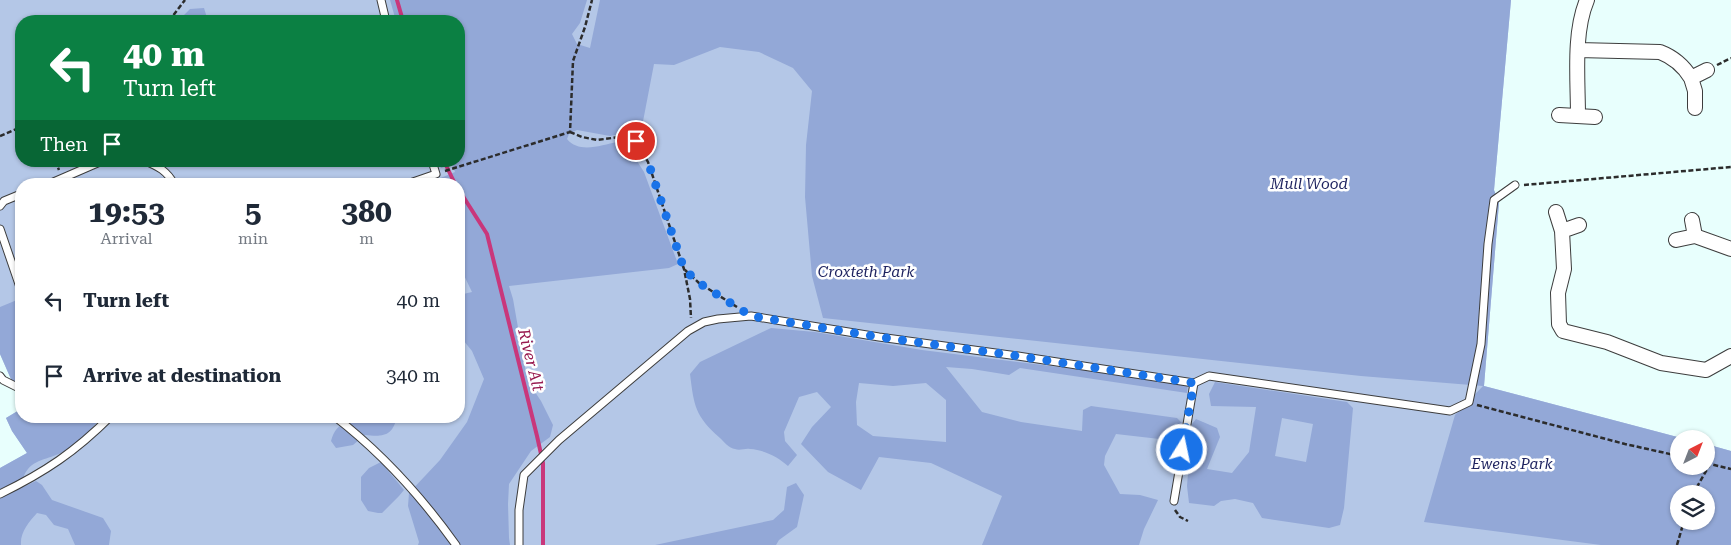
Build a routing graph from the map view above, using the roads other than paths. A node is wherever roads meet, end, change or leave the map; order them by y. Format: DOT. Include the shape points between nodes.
graph roads {
  1 [pos="381,0"];
  2 [pos="1587,0"];
  3 [pos="385,15"];
  4 [pos="1578,50"];
  5 [pos="1707,70"];
  6 [pos="1691,78"];
  7 [pos="1696,108"];
  8 [pos="1560,115"];
  9 [pos="1578,116"];
  10 [pos="1595,117"];
  11 [pos="88,167"];
  12 [pos="158,167"];
  13 [pos="434,167"];
  14 [pos="63,178"];
  15 [pos="171,178"];
  16 [pos="424,178"];
  17 [pos="1515,186"];
  18 [pos="15,196"];
  19 [pos="0,206"];
  20 [pos="1556,212"];
  21 [pos="1692,220"];
  22 [pos="1579,225"];
  23 [pos="0,229"];
  24 [pos="1562,231"];
  25 [pos="1695,236"];
  26 [pos="1676,240"];
  27 [pos="1731,249"];
  28 [pos="15,273"];
  29 [pos="1731,356"];
  30 [pos="0,376"];
  31 [pos="1194,383"];
  32 [pos="15,386"];
  33 [pos="104,423"];
  34 [pos="343,423"];
  35 [pos="0,494"];
  36 [pos="1174,502"];
  37 [pos="456,545"];
  38 [pos="518,545"];
  1 -- 3 [label="lane"];
  2 -- 4 [label="street" via="1582,12"];
  4 -- 6 [label="street" via="1660,52 1680,64"];
  4 -- 9 [label="street"];
  5 -- 6 [label="street"];
  6 -- 7 [label="street"];
  8 -- 9 [label="street"];
  9 -- 10 [label="street"];
  11 -- 14 [label="lane"];
  12 -- 15 [label="lane"];
  13 -- 16 [label="lane" via="436,174"];
  17 -- 31 [label="lane" via="1494,200 1481,344 1469,402 1450,411 1210,376"];
  18 -- 19 [label="lane"];
  20 -- 24 [label="street"];
  21 -- 25 [label="street"];
  22 -- 24 [label="street"];
  23 -- 28 [label="lane"];
  24 -- 29 [label="street" via="1564,269 1558,293 1559,324 1563,331 1607,342 1661,363 1706,370"];
  25 -- 26 [label="street"];
  25 -- 27 [label="street"];
  30 -- 32 [label="lane"];
  31 -- 36 [label="lane"];
  31 -- 38 [label="lane" via="751,316 704,322 559,440 524,475 518,510"];
  33 -- 35 [label="lane" via="49,468"];
  34 -- 37 [label="lane" via="393,467 419,495"];
}
